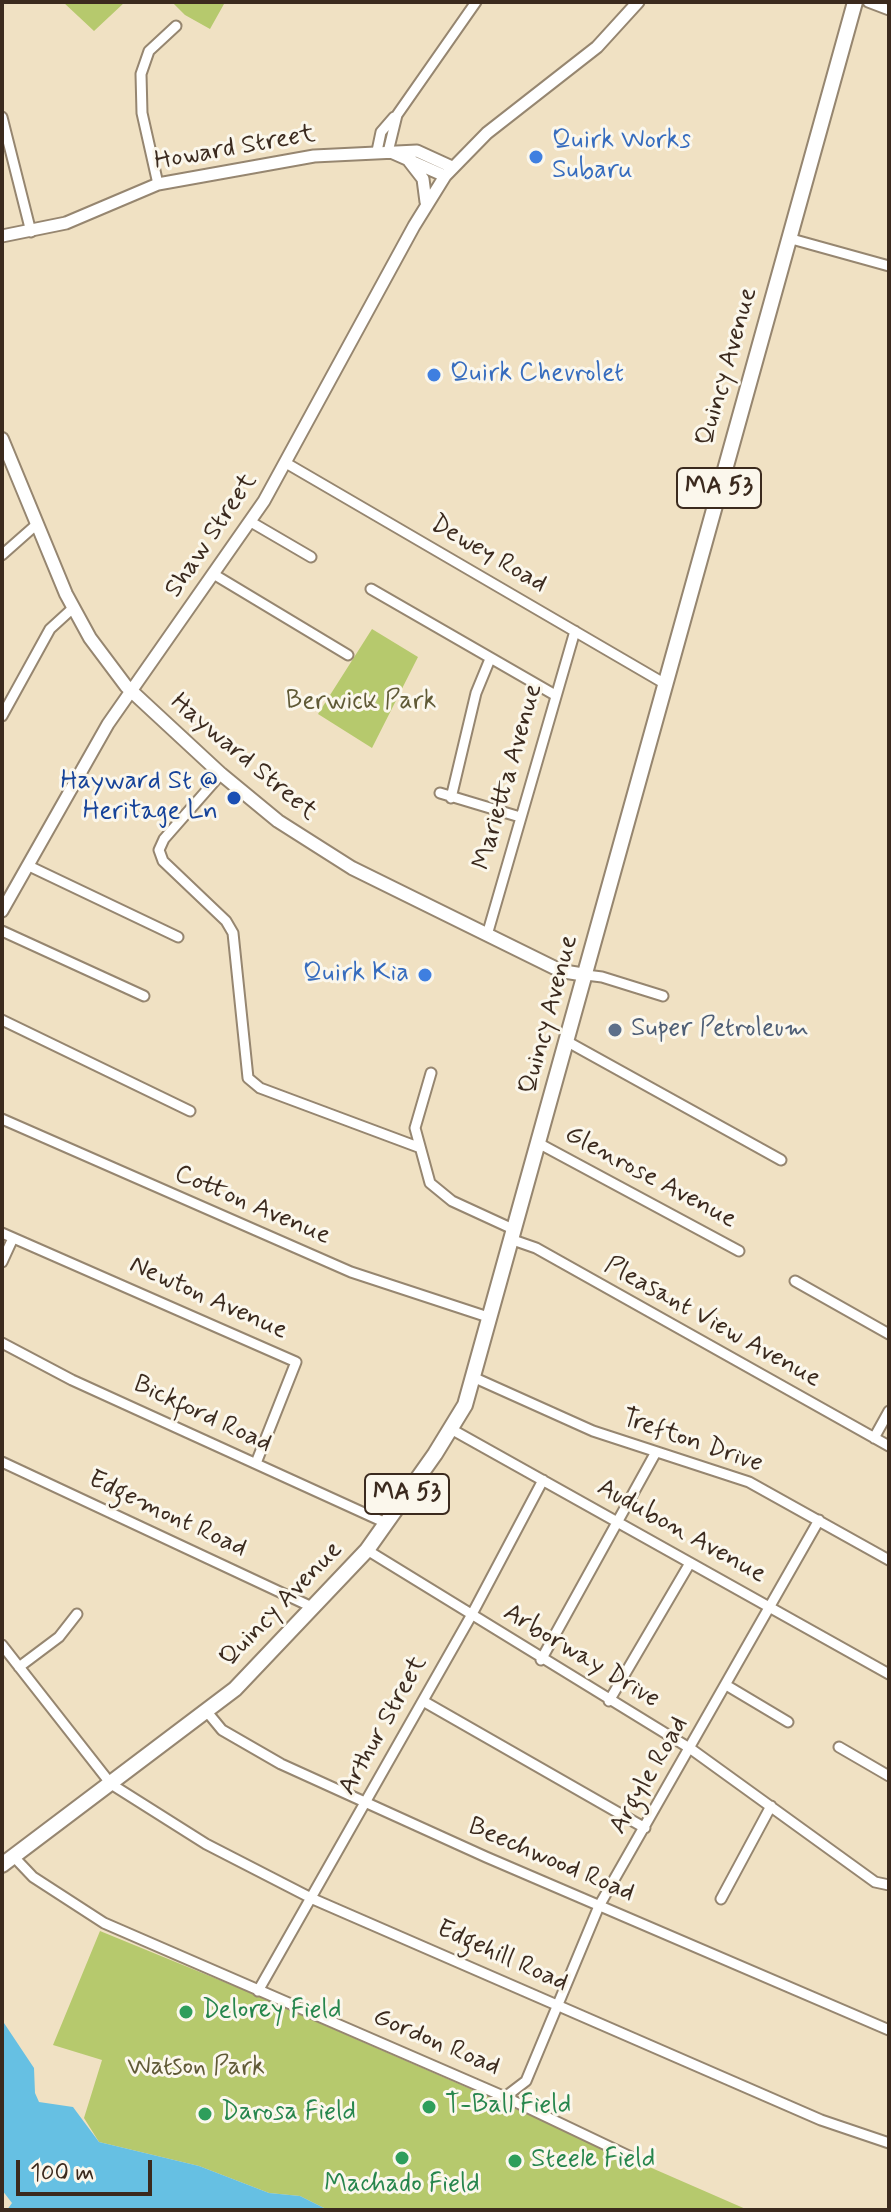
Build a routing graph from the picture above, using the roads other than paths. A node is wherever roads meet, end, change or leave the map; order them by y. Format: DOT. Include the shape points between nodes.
graph roads {
  1 [pos="476,2"];
  2 [pos="638,2"];
  3 [pos="855,2"];
  4 [pos="868,2"];
  5 [pos="889,10"];
  6 [pos="176,26"];
  7 [pos="2,117"];
  8 [pos="383,151"];
  9 [pos="405,158"];
  10 [pos="448,172"];
  11 [pos="158,184"];
  12 [pos="424,208"];
  13 [pos="31,232"];
  14 [pos="2,236"];
  15 [pos="788,238"];
  16 [pos="889,266"];
  17 [pos="2,439"];
  18 [pos="286,463"];
  19 [pos="251,522"];
  20 [pos="37,524"];
  21 [pos="2,555"];
  22 [pos="311,557"];
  23 [pos="215,575"];
  24 [pos="371,589"];
  25 [pos="73,608"];
  26 [pos="575,631"];
  27 [pos="348,655"];
  28 [pos="490,659"];
  29 [pos="667,685"];
  30 [pos="130,690"];
  31 [pos="555,695"];
  32 [pos="2,716"];
  33 [pos="221,774"];
  34 [pos="440,793"];
  35 [pos="451,798"];
  36 [pos="520,817"];
  37 [pos="29,866"];
  38 [pos="2,911"];
  39 [pos="2,931"];
  40 [pos="487,935"];
  41 [pos="178,937"];
  42 [pos="586,975"];
  43 [pos="144,996"];
  44 [pos="663,996"];
  45 [pos="2,1020"];
  46 [pos="568,1042"];
  47 [pos="431,1073"];
  48 [pos="190,1111"];
  49 [pos="2,1119"];
  50 [pos="540,1144"];
  51 [pos="418,1147"];
  52 [pos="781,1160"];
  53 [pos="2,1233"];
  54 [pos="515,1235"];
  55 [pos="13,1238"];
  56 [pos="739,1251"];
  57 [pos="2,1262"];
  58 [pos="795,1281"];
  59 [pos="491,1318"];
  60 [pos="889,1334"];
  61 [pos="2,1343"];
  62 [pos="475,1378"];
  63 [pos="889,1411"];
  64 [pos="451,1429"];
  65 [pos="874,1438"];
  66 [pos="889,1446"];
  67 [pos="656,1452"];
  68 [pos="2,1462"];
  69 [pos="256,1463"];
  70 [pos="543,1480"];
  71 [pos="819,1520"];
  72 [pos="618,1522"];
  73 [pos="386,1523"];
  74 [pos="367,1550"];
  75 [pos="889,1560"];
  76 [pos="690,1563"];
  77 [pos="770,1607"];
  78 [pos="314,1608"];
  79 [pos="77,1614"];
  80 [pos="471,1616"];
  81 [pos="2,1645"];
  82 [pos="541,1660"];
  83 [pos="19,1667"];
  84 [pos="889,1674"];
  85 [pos="726,1685"];
  86 [pos="423,1701"];
  87 [pos="609,1701"];
  88 [pos="208,1713"];
  89 [pos="788,1722"];
  90 [pos="839,1747"];
  91 [pos="691,1749"];
  92 [pos="889,1776"];
  93 [pos="111,1784"];
  94 [pos="366,1803"];
  95 [pos="771,1806"];
  96 [pos="645,1828"];
  97 [pos="8,1861"];
  98 [pos="889,1885"];
  99 [pos="313,1899"];
  100 [pos="721,1899"];
  101 [pos="599,1906"];
  102 [pos="258,1991"];
  103 [pos="557,2005"];
  104 [pos="889,2030"];
  105 [pos="505,2097"];
  106 [pos="889,2143"];
  107 [pos="631,2157"];
  1 -- 8 [label="street" via="381,132"];
  2 -- 10 [label="street" via="597,47 487,133"];
  3 -- 15 [label="main road, Quincy Avenue / MA 53"];
  4 -- 5 [label="street"];
  6 -- 11 [label="street" via="149,51 141,74 142,113"];
  7 -- 13 [label="street"];
  8 -- 9 [label="street, Howard Street"];
  8 -- 10 [label="street, Howard Street" via="427,153"];
  8 -- 11 [label="street, Howard Street" via="324,155"];
  9 -- 10 [label="street, Howard Street"];
  9 -- 12 [label="street" via="425,184"];
  10 -- 12 [label="street, Shaw Street"];
  11 -- 13 [label="street, Howard Street"];
  12 -- 18 [label="street, Shaw Street"];
  13 -- 14 [label="street, Howard Street"];
  15 -- 16 [label="street"];
  15 -- 29 [label="main road, Quincy Avenue / MA 53"];
  17 -- 20 [label="main road, Hayward Street"];
  18 -- 19 [label="street, Shaw Street"];
  18 -- 26 [label="street, Dewey Road"];
  19 -- 22 [label="street"];
  19 -- 23 [label="street, Shaw Street"];
  20 -- 21 [label="street"];
  20 -- 25 [label="main road, Hayward Street"];
  23 -- 27 [label="street"];
  23 -- 30 [label="street, Shaw Street"];
  24 -- 28 [label="street"];
  25 -- 30 [label="main road, Hayward Street" via="107,664"];
  25 -- 32 [label="street" via="53,624"];
  26 -- 29 [label="street, Dewey Road"];
  26 -- 31 [label="street, Marietta Avenue"];
  28 -- 31 [label="street"];
  28 -- 35 [label="street" via="476,693"];
  29 -- 42 [label="main road, Quincy Avenue / MA 53"];
  30 -- 33 [label="main road, Hayward Street"];
  30 -- 37 [label="street, Shaw Street"];
  31 -- 36 [label="street, Marietta Avenue"];
  33 -- 40 [label="main road, Hayward Street" via="332,857"];
  33 -- 51 [label="street" via="159,850 163,861 233,933 248,1078 260,1088"];
  34 -- 35 [label="street"];
  35 -- 36 [label="street"];
  36 -- 40 [label="street, Marietta Avenue"];
  37 -- 38 [label="street, Shaw Street"];
  37 -- 41 [label="street"];
  39 -- 43 [label="street"];
  40 -- 42 [label="main road, Hayward Street" via="561,971"];
  42 -- 44 [label="street"];
  42 -- 46 [label="main road, Quincy Avenue / MA 53"];
  45 -- 48 [label="street"];
  46 -- 50 [label="main road, Quincy Avenue / MA 53"];
  46 -- 52 [label="street"];
  47 -- 51 [label="street" via="415,1128"];
  49 -- 59 [label="street, Cotton Avenue" via="340,1268"];
  50 -- 54 [label="main road, Quincy Avenue / MA 53"];
  50 -- 56 [label="street, Glenrose Avenue"];
  51 -- 54 [label="street, Pleasant View Avenue" via="426,1174 439,1192"];
  53 -- 55 [label="street, Newton Avenue"];
  54 -- 59 [label="main road, Quincy Avenue / MA 53"];
  54 -- 65 [label="street, Pleasant View Avenue"];
  55 -- 57 [label="street"];
  55 -- 69 [label="street, Newton Avenue" via="296,1362"];
  58 -- 60 [label="street"];
  59 -- 62 [label="main road, Quincy Avenue / MA 53"];
  61 -- 69 [label="street, Bickford Road"];
  62 -- 64 [label="main road, Quincy Avenue / MA 53"];
  62 -- 67 [label="street, Trefton Drive" via="583,1427"];
  63 -- 65 [label="street"];
  64 -- 70 [label="street, Audubon Avenue"];
  64 -- 73 [label="main road, Quincy Avenue / MA 53"];
  65 -- 66 [label="street, Pleasant View Avenue"];
  67 -- 71 [label="street, Trefton Drive" via="749,1482"];
  67 -- 72 [label="street"];
  68 -- 78 [label="street, Edgemont Road"];
  69 -- 73 [label="street, Bickford Road"];
  70 -- 72 [label="street, Audubon Avenue"];
  70 -- 80 [label="street, Arthur Street"];
  71 -- 75 [label="street, Trefton Drive"];
  71 -- 77 [label="street, Argyle Road"];
  72 -- 76 [label="street, Audubon Avenue"];
  72 -- 82 [label="street"];
  73 -- 74 [label="main road, Quincy Avenue / MA 53"];
  74 -- 78 [label="main road, Quincy Avenue / MA 53"];
  74 -- 80 [label="street, Arborway Drive"];
  76 -- 77 [label="street, Audubon Avenue"];
  76 -- 87 [label="street"];
  77 -- 84 [label="street, Audubon Avenue"];
  77 -- 85 [label="street, Argyle Road"];
  78 -- 88 [label="main road, Quincy Avenue / MA 53"];
  79 -- 83 [label="street" via="59,1637"];
  80 -- 82 [label="street, Arborway Drive"];
  80 -- 86 [label="street, Arthur Street"];
  81 -- 83 [label="street, Edgehill Road"];
  82 -- 87 [label="street, Arborway Drive"];
  83 -- 93 [label="street, Edgehill Road"];
  85 -- 89 [label="street"];
  85 -- 91 [label="street, Argyle Road"];
  86 -- 94 [label="street, Arthur Street"];
  86 -- 96 [label="street"];
  87 -- 91 [label="street, Arborway Drive"];
  88 -- 93 [label="main road, Quincy Avenue / MA 53"];
  88 -- 94 [label="street, Beechwood Road" via="222,1730 281,1764"];
  90 -- 92 [label="street"];
  91 -- 95 [label="street, Arborway Drive"];
  91 -- 96 [label="street, Argyle Road"];
  93 -- 97 [label="main road, Quincy Avenue / MA 53"];
  93 -- 99 [label="street, Edgehill Road" via="206,1844"];
  94 -- 99 [label="street, Arthur Street"];
  94 -- 101 [label="street, Beechwood Road"];
  95 -- 98 [label="street, Arborway Drive" via="875,1882"];
  95 -- 100 [label="street"];
  96 -- 101 [label="street, Argyle Road"];
  97 -- 102 [label="street, Gordon Road" via="104,1923"];
  99 -- 102 [label="street, Arthur Street"];
  99 -- 103 [label="street, Edgehill Road"];
  101 -- 103 [label="street, Argyle Road"];
  101 -- 104 [label="street, Beechwood Road"];
  102 -- 105 [label="street, Gordon Road"];
  103 -- 105 [label="street, Argyle Road" via="526,2081"];
  103 -- 106 [label="street, Edgehill Road" via="821,2120"];
  105 -- 107 [label="street, Gordon Road"];
}
